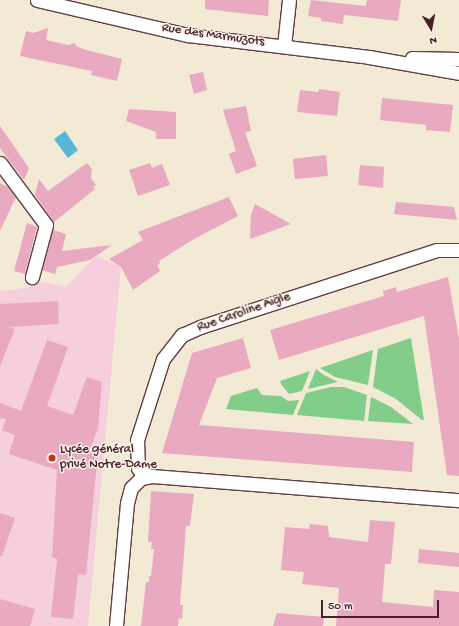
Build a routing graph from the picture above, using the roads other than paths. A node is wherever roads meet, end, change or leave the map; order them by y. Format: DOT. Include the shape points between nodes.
graph roads {
  1 [pos="37,0"];
  2 [pos="289,0"];
  3 [pos="284,46"];
  4 [pos="369,57"];
  5 [pos="459,59"];
  6 [pos="459,73"];
  7 [pos="0,163"];
  8 [pos="459,250"];
  9 [pos="32,277"];
  10 [pos="151,476"];
  11 [pos="459,500"];
  12 [pos="116,626"];
  1 -- 3 [label="street, Rue des Marmuzots" via="188,35"];
  2 -- 3 [label="street"];
  3 -- 4 [label="street, Rue des Marmuzots"];
  4 -- 5 [label="street, Rue des Marmuzots"];
  4 -- 6 [label="street, Rue des Marmuzots"];
  7 -- 9 [label="street" via="46,226"];
  8 -- 10 [label="street, Rue Caroline Aigle" via="437,250 182,335 163,359 137,440 138,468 142,473"];
  10 -- 11 [label="street"];
  10 -- 12 [label="street" via="137,480 128,495"];
}
